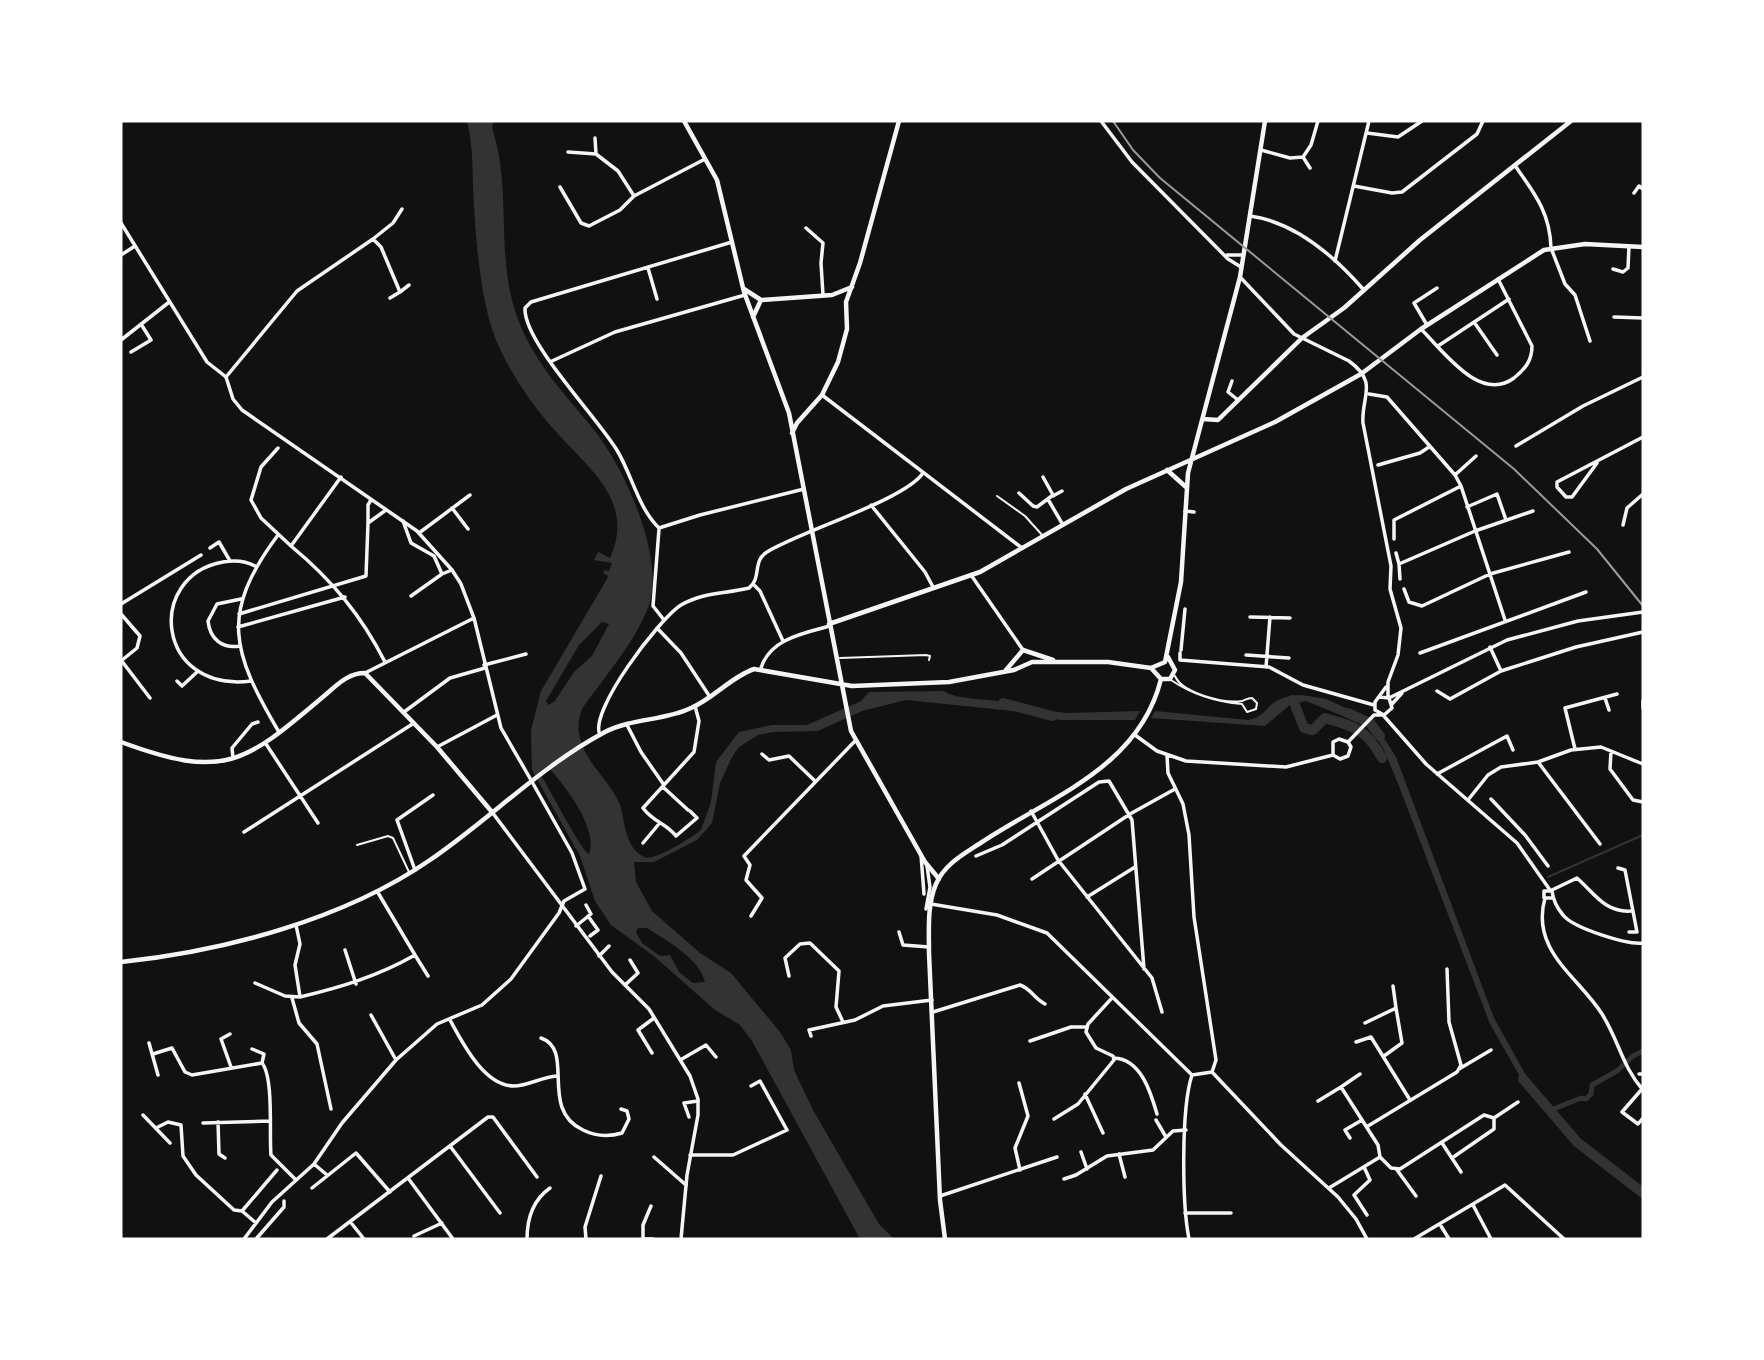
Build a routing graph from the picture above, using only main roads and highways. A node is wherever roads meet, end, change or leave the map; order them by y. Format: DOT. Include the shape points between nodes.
graph roads {
  1 [pos="684,121"];
  2 [pos="899,121"];
  3 [pos="1265,121"];
  4 [pos="1569,123"];
  5 [pos="1643,247"];
  6 [pos="853,285"];
  7 [pos="744,292"];
  8 [pos="832,295"];
  9 [pos="761,300"];
  10 [pos="846,302"];
  11 [pos="752,318"];
  12 [pos="789,413"];
  13 [pos="803,415"];
  14 [pos="1203,419"];
  15 [pos="792,433"];
  16 [pos="1191,459"];
  17 [pos="1167,469"];
  18 [pos="1187,488"];
  19 [pos="830,625"];
  20 [pos="1020,654"];
  21 [pos="1033,658"];
  22 [pos="1168,663"];
  23 [pos="1025,666"];
  24 [pos="1006,670"];
  25 [pos="1157,670"];
  26 [pos="1166,680"];
  27 [pos="841,685"];
  28 [pos="121,742"];
  29 [pos="492,812"];
  30 [pos="939,878"];
  31 [pos="121,962"];
  32 [pos="945,1239"];
  1 -- 7 [label="main road" via="717,180"];
  2 -- 6 [label="main road"];
  3 -- 14 [label="main road" via="1240,277"];
  4 -- 14 [label="main road" via="1302,338 1218,420"];
  5 -- 16 [label="main road" via="1585,244 1551,248 1427,325 1362,374 1275,422"];
  6 -- 8 [label="main road"];
  6 -- 10 [label="main road"];
  7 -- 9 [label="main road"];
  7 -- 11 [label="main road"];
  8 -- 9 [label="main road"];
  8 -- 10 [label="main road"];
  9 -- 11 [label="main road"];
  10 -- 13 [label="main road" via="847,329 838,362 821,395"];
  11 -- 12 [label="main road"];
  12 -- 13 [label="main road"];
  12 -- 15 [label="main road"];
  13 -- 15 [label="main road"];
  14 -- 16 [label="main road"];
  15 -- 19 [label="main road"];
  16 -- 17 [label="main road"];
  16 -- 18 [label="main road"];
  17 -- 18 [label="main road"];
  17 -- 19 [label="main road" via="991,567"];
  18 -- 22 [label="main road" via="1185,565"];
  19 -- 27 [label="main road"];
  20 -- 21 [label="main road"];
  20 -- 23 [label="main road"];
  20 -- 24 [label="main road"];
  21 -- 23 [label="main road"];
  21 -- 25 [label="main road"];
  22 -- 25 [label="main road"];
  22 -- 26 [label="main road" via="1174,667"];
  23 -- 24 [label="main road"];
  24 -- 27 [label="main road" via="936,683"];
  25 -- 26 [label="main road"];
  26 -- 30 [label="main road" via="1135,735 1096,772 954,860"];
  27 -- 29 [label="main road" via="761,668 746,672 682,712 626,724 600,735"];
  27 -- 30 [label="main road" via="855,741"];
  28 -- 29 [label="main road" via="191,763 233,758 266,744 349,676 365,673 438,747"];
  29 -- 31 [label="main road" via="377,891 217,949"];
  30 -- 32 [label="main road" via="931,904 929,947"];
}
